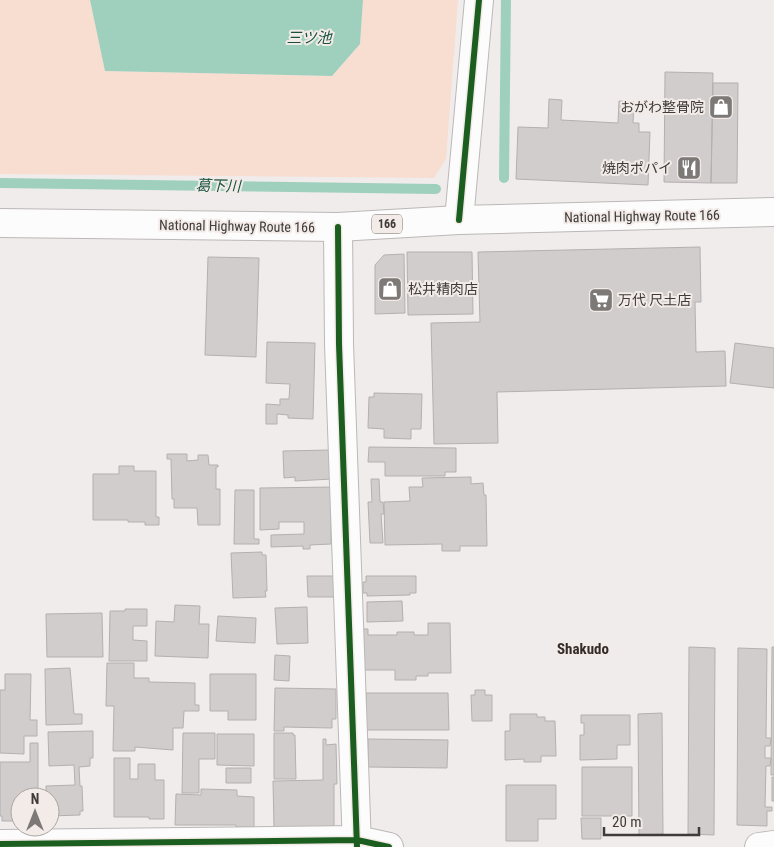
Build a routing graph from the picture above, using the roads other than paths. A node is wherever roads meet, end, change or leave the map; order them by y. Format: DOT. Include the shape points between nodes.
graph roads {
  1 [pos="479,0"];
  2 [pos="774,212"];
  3 [pos="460,220"];
  4 [pos="0,223"];
  5 [pos="338,227"];
  6 [pos="0,844"];
  7 [pos="356,845"];
  8 [pos="774,845"];
  9 [pos="389,847"];
  10 [pos="759,847"];
  1 -- 3 [label="main road"];
  2 -- 3 [label="main road, National Highway Route 166 / 166"];
  3 -- 5 [label="main road, National Highway Route 166 / 166"];
  4 -- 5 [label="main road, National Highway Route 166 / 166"];
  5 -- 7 [label="main road"];
  6 -- 7 [label="main road"];
  7 -- 9 [label="main road"];
  8 -- 10 [label="main road"];
}
